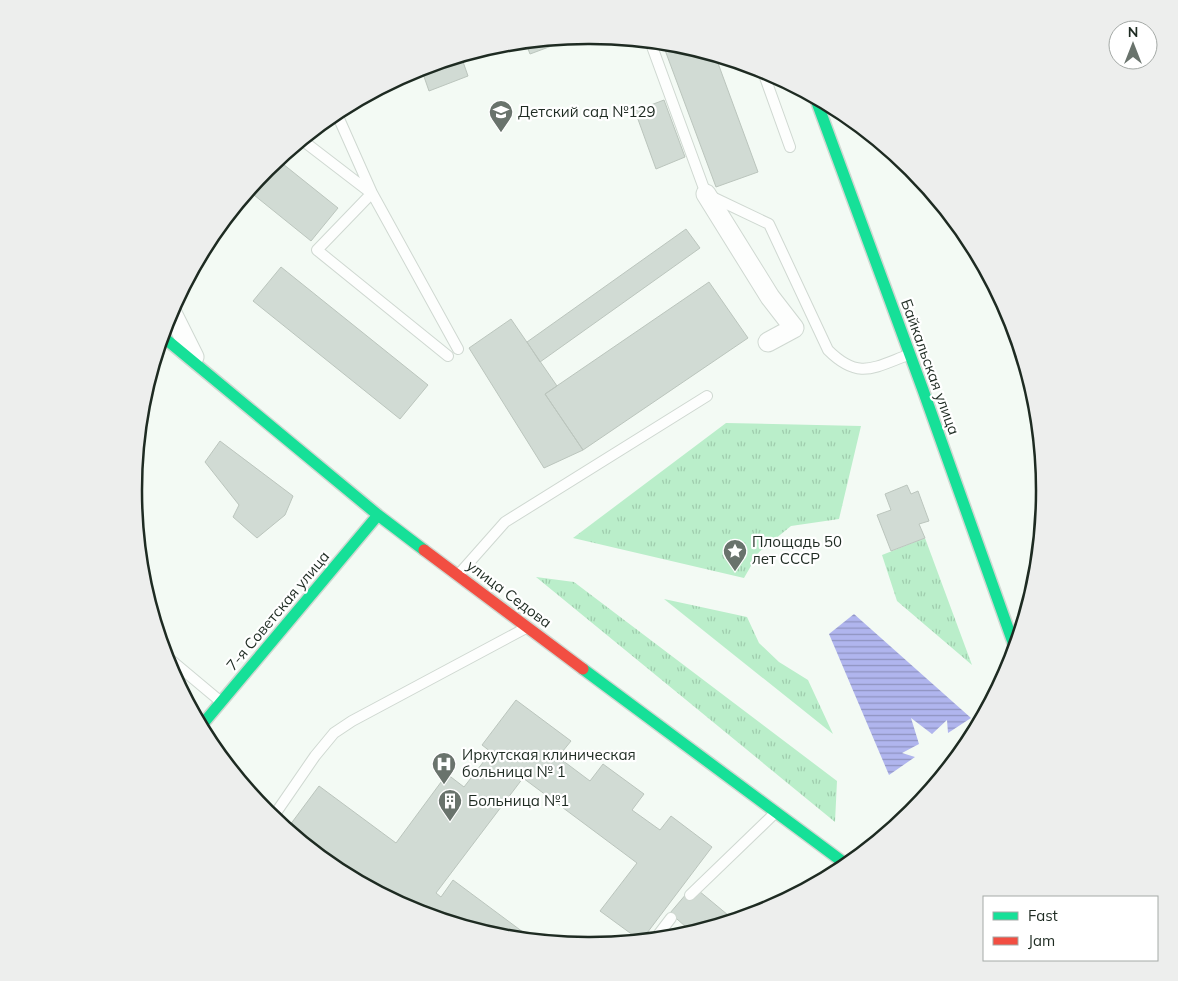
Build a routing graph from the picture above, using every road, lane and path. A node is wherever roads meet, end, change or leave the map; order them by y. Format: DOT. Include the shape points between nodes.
graph roads {
  1 [pos="653,49"];
  2 [pos="766,81"];
  3 [pos="819,108"];
  4 [pos="340,120"];
  5 [pos="307,144"];
  6 [pos="790,147"];
  7 [pos="372,193"];
  8 [pos="706,194"];
  9 [pos="176,320"];
  10 [pos="168,341"];
  11 [pos="768,342"];
  12 [pos="458,349"];
  13 [pos="909,354"];
  14 [pos="448,356"];
  15 [pos="200,367"];
  16 [pos="707,396"];
  17 [pos="378,515"];
  18 [pos="458,575"];
  19 [pos="528,627"];
  20 [pos="1011,637"];
  21 [pos="178,666"];
  22 [pos="221,702"];
  23 [pos="206,720"];
  24 [pos="278,810"];
  25 [pos="775,813"];
  26 [pos="840,860"];
  27 [pos="690,895"];
  28 [pos="671,918"];
  29 [pos="662,931"];
  1 -- 8 [label="lane"];
  2 -- 6 [label="lane"];
  3 -- 13 [label="main road, Байкальская улица"];
  4 -- 7 [label="lane"];
  5 -- 7 [label="lane"];
  7 -- 12 [label="lane"];
  7 -- 14 [label="lane" via="317,250"];
  8 -- 11 [label="street" via="770,297 794,328"];
  8 -- 13 [label="lane" via="769,224 828,350 839,361 854,368 871,368"];
  9 -- 15 [label="street"];
  10 -- 15 [label="main road, улица Седова"];
  13 -- 20 [label="main road, Байкальская улица"];
  15 -- 17 [label="main road, улица Седова"];
  16 -- 18 [label="lane" via="505,522"];
  17 -- 18 [label="main road, улица Седова"];
  17 -- 22 [label="main road, 7-я Советская улица"];
  18 -- 19 [label="main road, улица Седова"];
  19 -- 24 [label="lane" via="334,733"];
  19 -- 25 [label="main road, улица Седова"];
  21 -- 22 [label="lane"];
  22 -- 23 [label="main road, 7-я Советская улица"];
  25 -- 26 [label="main road, улица Седова"];
  25 -- 27 [label="lane"];
  28 -- 29 [label="lane"];
}
